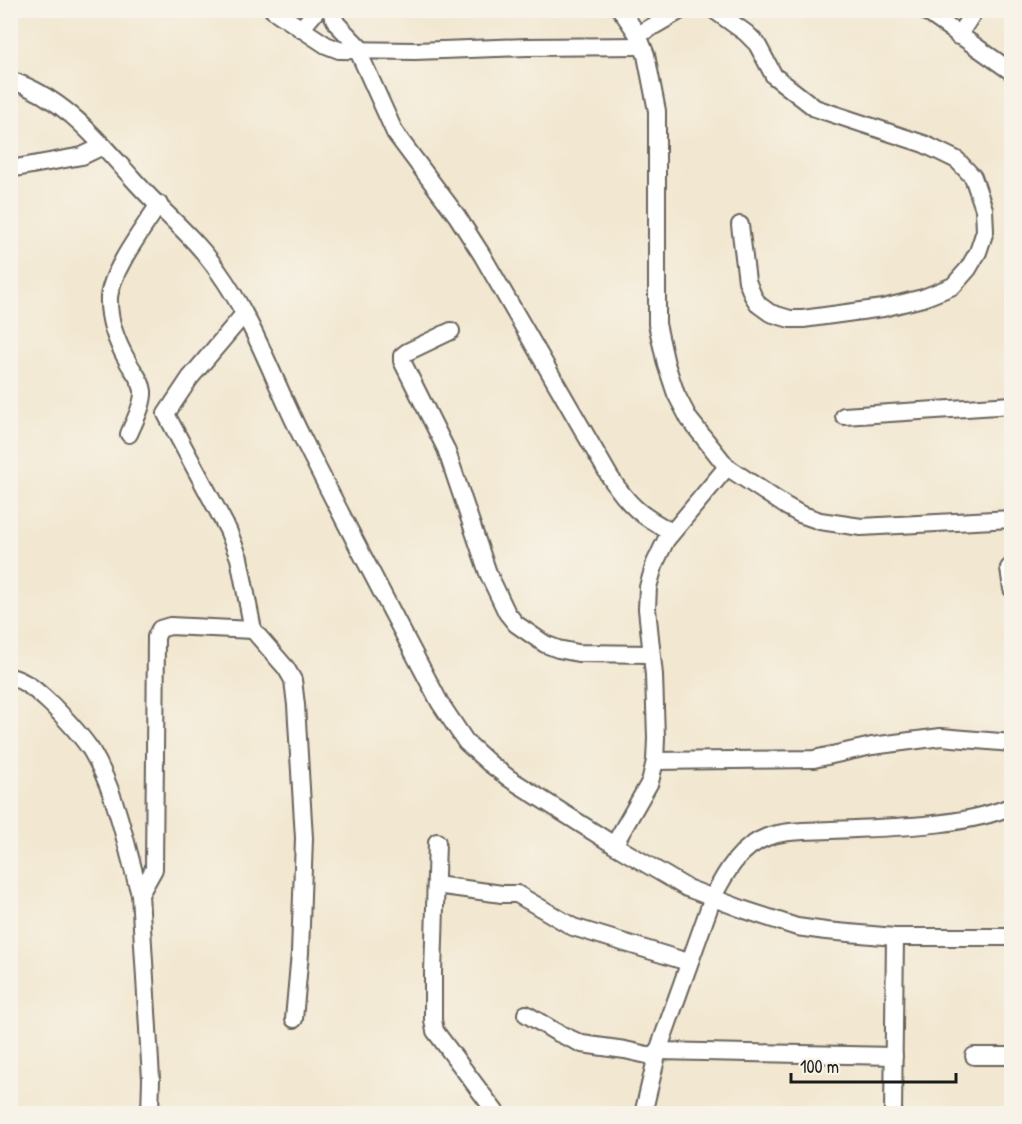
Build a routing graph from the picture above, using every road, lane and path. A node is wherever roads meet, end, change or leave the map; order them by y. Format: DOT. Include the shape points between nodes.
graph roads {
  1 [pos="273,10"];
  2 [pos="317,10"];
  3 [pos="330,10"];
  4 [pos="621,10"];
  5 [pos="681,10"];
  6 [pos="714,10"];
  7 [pos="924,10"];
  8 [pos="975,10"];
  9 [pos="301,29"];
  10 [pos="958,36"];
  11 [pos="640,41"];
  12 [pos="361,51"];
  13 [pos="1011,72"];
  14 [pos="10,80"];
  15 [pos="103,146"];
  16 [pos="10,169"];
  17 [pos="159,204"];
  18 [pos="740,225"];
  19 [pos="244,314"];
  20 [pos="451,332"];
  21 [pos="1011,405"];
  22 [pos="844,416"];
  23 [pos="129,434"];
  24 [pos="727,467"];
  25 [pos="1011,519"];
  26 [pos="672,532"];
  27 [pos="1009,568"];
  28 [pos="1011,589"];
  29 [pos="252,630"];
  30 [pos="651,654"];
  31 [pos="10,677"];
  32 [pos="1011,743"];
  33 [pos="655,761"];
  34 [pos="1011,806"];
  35 [pos="437,842"];
  36 [pos="614,845"];
  37 [pos="436,885"];
  38 [pos="140,894"];
  39 [pos="713,897"];
  40 [pos="895,937"];
  41 [pos="1011,937"];
  42 [pos="688,962"];
  43 [pos="526,1014"];
  44 [pos="294,1019"];
  45 [pos="657,1054"];
  46 [pos="894,1056"];
  47 [pos="974,1056"];
  48 [pos="1011,1056"];
  49 [pos="150,1113"];
  50 [pos="497,1113"];
  51 [pos="643,1113"];
  52 [pos="893,1113"];
  1 -- 9 [label="street"];
  2 -- 9 [label="street"];
  3 -- 12 [label="street"];
  4 -- 11 [label="street"];
  5 -- 11 [label="street"];
  6 -- 18 [label="street" via="746,33 757,44 774,76 814,108 924,144 957,160 974,177 984,209 985,231 978,252 953,286 883,308 790,319 770,313 753,296 747,281"];
  7 -- 10 [label="street"];
  8 -- 10 [label="street"];
  9 -- 12 [label="street" via="339,50"];
  10 -- 13 [label="street"];
  11 -- 12 [label="street"];
  11 -- 24 [label="street" via="657,111 657,324 676,394"];
  12 -- 26 [label="street" via="395,133 482,255 610,477 644,517"];
  14 -- 15 [label="street" via="58,103"];
  15 -- 16 [label="street" via="82,156"];
  15 -- 17 [label="street"];
  17 -- 19 [label="street" via="218,270"];
  17 -- 23 [label="street" via="117,272 109,298 117,340 143,390"];
  19 -- 29 [label="street" via="184,386 166,414 231,540 245,584"];
  19 -- 36 [label="street" via="303,440 440,703 466,742 496,769"];
  20 -- 30 [label="street" via="407,352 402,361 446,449 488,573 507,613 527,633 558,649"];
  21 -- 22 [label="street"];
  24 -- 25 [label="street" via="786,506 820,521 861,527"];
  24 -- 26 [label="street"];
  26 -- 30 [label="street" via="655,563 648,587"];
  27 -- 28 [label="street"];
  29 -- 38 [label="street" via="170,626 160,629 156,637 154,869"];
  29 -- 44 [label="street" via="286,668 293,680 296,705 304,838"];
  30 -- 33 [label="street"];
  31 -- 38 [label="street" via="29,684 91,751 117,811"];
  32 -- 33 [label="street" via="941,737 814,759"];
  33 -- 36 [label="street" via="650,782"];
  34 -- 39 [label="street" via="975,818 940,823 767,837 738,857"];
  35 -- 37 [label="street"];
  36 -- 39 [label="street" via="687,888"];
  37 -- 42 [label="street" via="517,894 573,927"];
  37 -- 50 [label="street" via="435,1031"];
  38 -- 49 [label="street"];
  39 -- 40 [label="street" via="797,927"];
  39 -- 42 [label="street"];
  40 -- 41 [label="street"];
  40 -- 46 [label="street"];
  42 -- 45 [label="street"];
  43 -- 45 [label="street" via="582,1044"];
  45 -- 46 [label="street"];
  45 -- 51 [label="street"];
  46 -- 52 [label="street"];
  47 -- 48 [label="street"];
}
